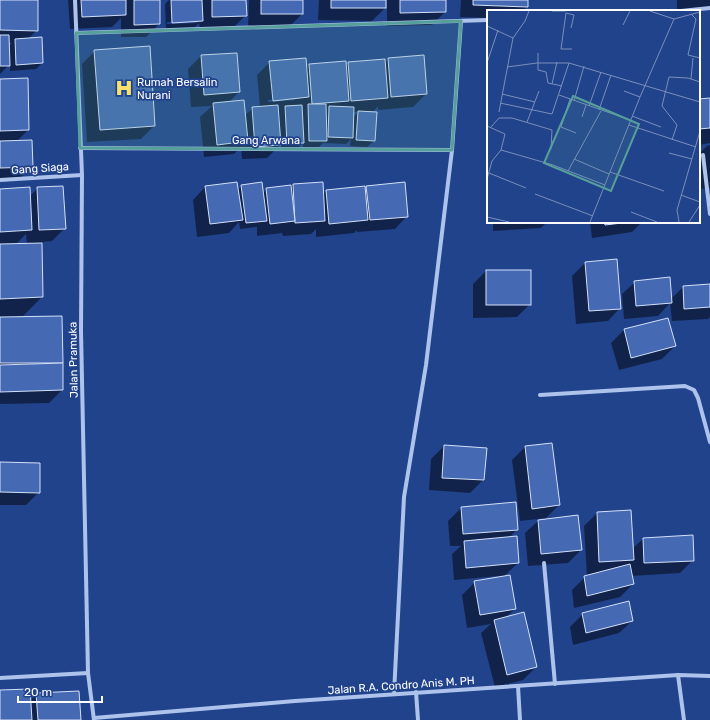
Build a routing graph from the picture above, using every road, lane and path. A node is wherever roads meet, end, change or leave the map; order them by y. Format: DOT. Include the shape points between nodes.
graph roads {
  1 [pos="75,0"];
  2 [pos="710,8"];
  3 [pos="691,10"];
  4 [pos="487,20"];
  5 [pos="461,21"];
  6 [pos="76,33"];
  7 [pos="80,148"];
  8 [pos="452,150"];
  9 [pos="703,155"];
  10 [pos="82,175"];
  11 [pos="0,180"];
  12 [pos="710,214"];
  13 [pos="540,395"];
  14 [pos="710,442"];
  15 [pos="544,563"];
  16 [pos="88,673"];
  17 [pos="678,675"];
  18 [pos="710,676"];
  19 [pos="0,678"];
  20 [pos="555,684"];
  21 [pos="518,686"];
  22 [pos="416,692"];
  23 [pos="394,694"];
  24 [pos="94,719"];
  25 [pos="418,720"];
  26 [pos="520,720"];
  27 [pos="684,720"];
  1 -- 6 [label="street, Jalan Pramuka"];
  2 -- 3 [label="street"];
  4 -- 5 [label="street"];
  5 -- 6 [label="street"];
  5 -- 8 [label="street"];
  6 -- 7 [label="street, Jalan Pramuka"];
  7 -- 8 [label="street, Gang Arwana"];
  7 -- 10 [label="street, Jalan Pramuka"];
  8 -- 23 [label="street" via="426,364 404,497"];
  9 -- 12 [label="street"];
  10 -- 11 [label="street, Gang Siaga"];
  10 -- 16 [label="street, Jalan Pramuka"];
  13 -- 14 [label="street" via="684,386 694,390 698,398"];
  15 -- 20 [label="street"];
  16 -- 19 [label="street"];
  16 -- 24 [label="street, Jalan Pramuka"];
  17 -- 18 [label="street, Jalan R.A. Condro Anis M. PH"];
  17 -- 20 [label="street, Jalan R.A. Condro Anis M. PH"];
  17 -- 27 [label="street"];
  20 -- 21 [label="street, Jalan R.A. Condro Anis M. PH"];
  21 -- 22 [label="street, Jalan R.A. Condro Anis M. PH"];
  21 -- 26 [label="street"];
  22 -- 23 [label="street, Jalan R.A. Condro Anis M. PH"];
  22 -- 25 [label="street"];
  23 -- 24 [label="street, Jalan R.A. Condro Anis M. PH"];
}
